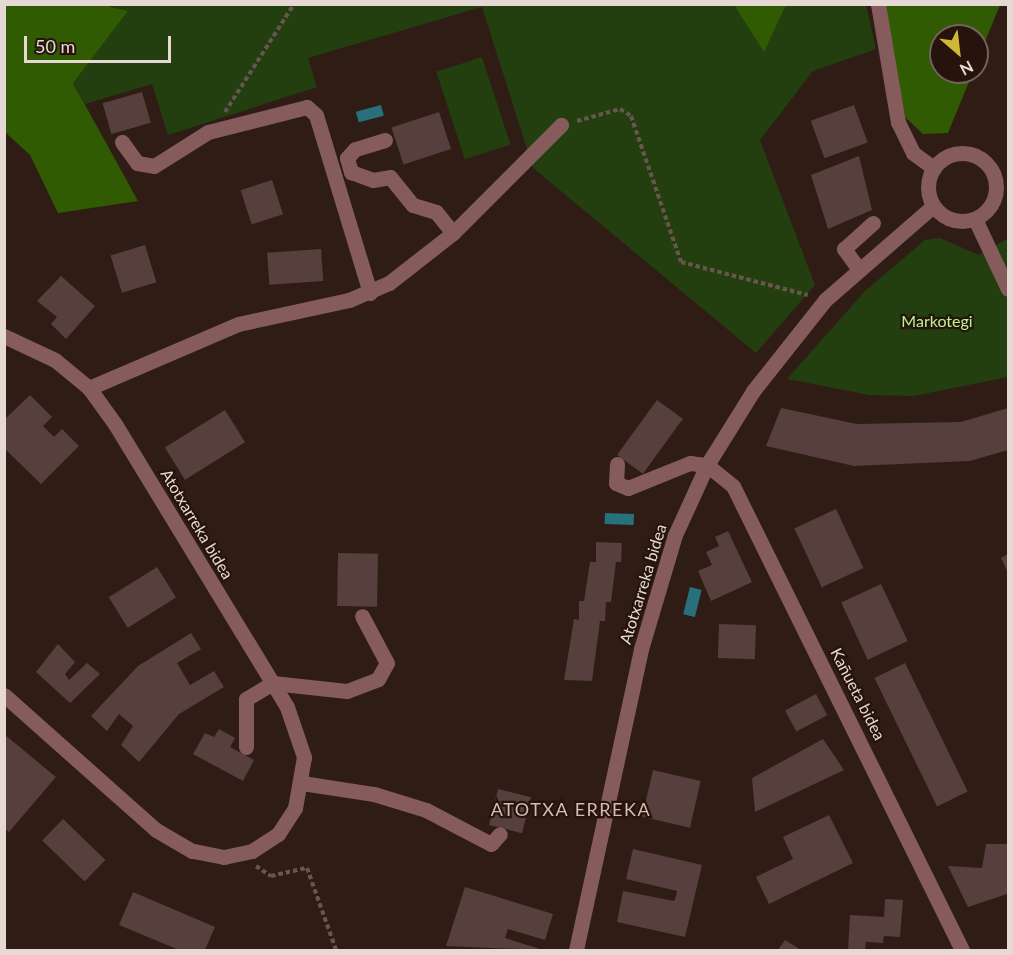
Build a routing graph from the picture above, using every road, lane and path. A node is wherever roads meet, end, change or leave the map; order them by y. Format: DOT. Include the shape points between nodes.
graph roads {
  1 [pos="294,4"];
  2 [pos="878,4"];
  3 [pos="561,125"];
  4 [pos="225,127"];
  5 [pos="385,140"];
  6 [pos="122,142"];
  7 [pos="934,168"];
  8 [pos="1001,173"];
  9 [pos="933,206"];
  10 [pos="975,219"];
  11 [pos="873,223"];
  12 [pos="453,233"];
  13 [pos="858,268"];
  14 [pos="1008,289"];
  15 [pos="370,293"];
  16 [pos="825,300"];
  17 [pos="4,336"];
  18 [pos="89,388"];
  19 [pos="617,464"];
  20 [pos="707,465"];
  21 [pos="362,616"];
  22 [pos="273,683"];
  23 [pos="4,694"];
  24 [pos="246,747"];
  25 [pos="302,783"];
  26 [pos="500,834"];
  27 [pos="252,851"];
  28 [pos="336,951"];
  29 [pos="576,951"];
  30 [pos="962,951"];
  1 -- 4 [label="path" via="225,109"];
  2 -- 7 [label="street" via="898,122 913,153"];
  3 -- 12 [label="street"];
  3 -- 16 [label="path" via="620,109 631,116 681,262"];
  4 -- 6 [label="street" via="208,132 154,166 137,163"];
  4 -- 15 [label="street" via="295,107 307,107 316,115"];
  5 -- 12 [label="street" via="355,149 347,158 351,172 373,180 390,177 413,205 436,212"];
  7 -- 8 [label="street" via="961,153 981,158"];
  7 -- 9 [label="street" via="928,187"];
  8 -- 10 [label="street" via="991,206"];
  9 -- 10 [label="street" via="952,220"];
  9 -- 13 [label="street, Atotxarreka bidea"];
  10 -- 14 [label="street"];
  11 -- 13 [label="street" via="844,249"];
  12 -- 15 [label="street"];
  13 -- 16 [label="street, Atotxarreka bidea"];
  15 -- 18 [label="street" via="238,324"];
  16 -- 20 [label="street, Atotxarreka bidea" via="753,391"];
  17 -- 18 [label="street, Atotxarreka bidea" via="55,360"];
  18 -- 22 [label="street, Atotxarreka bidea"];
  19 -- 20 [label="street" via="616,483 628,488 690,463"];
  20 -- 29 [label="street, Atotxarreka bidea" via="675,535 641,649"];
  20 -- 30 [label="street, Kañueta bidea" via="733,486"];
  21 -- 22 [label="street" via="387,663 378,679 347,691"];
  22 -- 24 [label="street" via="246,699"];
  22 -- 25 [label="street, Atotxarreka bidea" via="295,724 304,757"];
  23 -- 27 [label="street, Atotxarreka bidea" via="156,830 192,851 224,856"];
  25 -- 26 [label="street" via="374,794 426,810 491,843"];
  25 -- 27 [label="street, Atotxarreka bidea" via="296,808 278,834"];
  27 -- 28 [label="path" via="262,872 271,876 300,867 314,875"];
}
